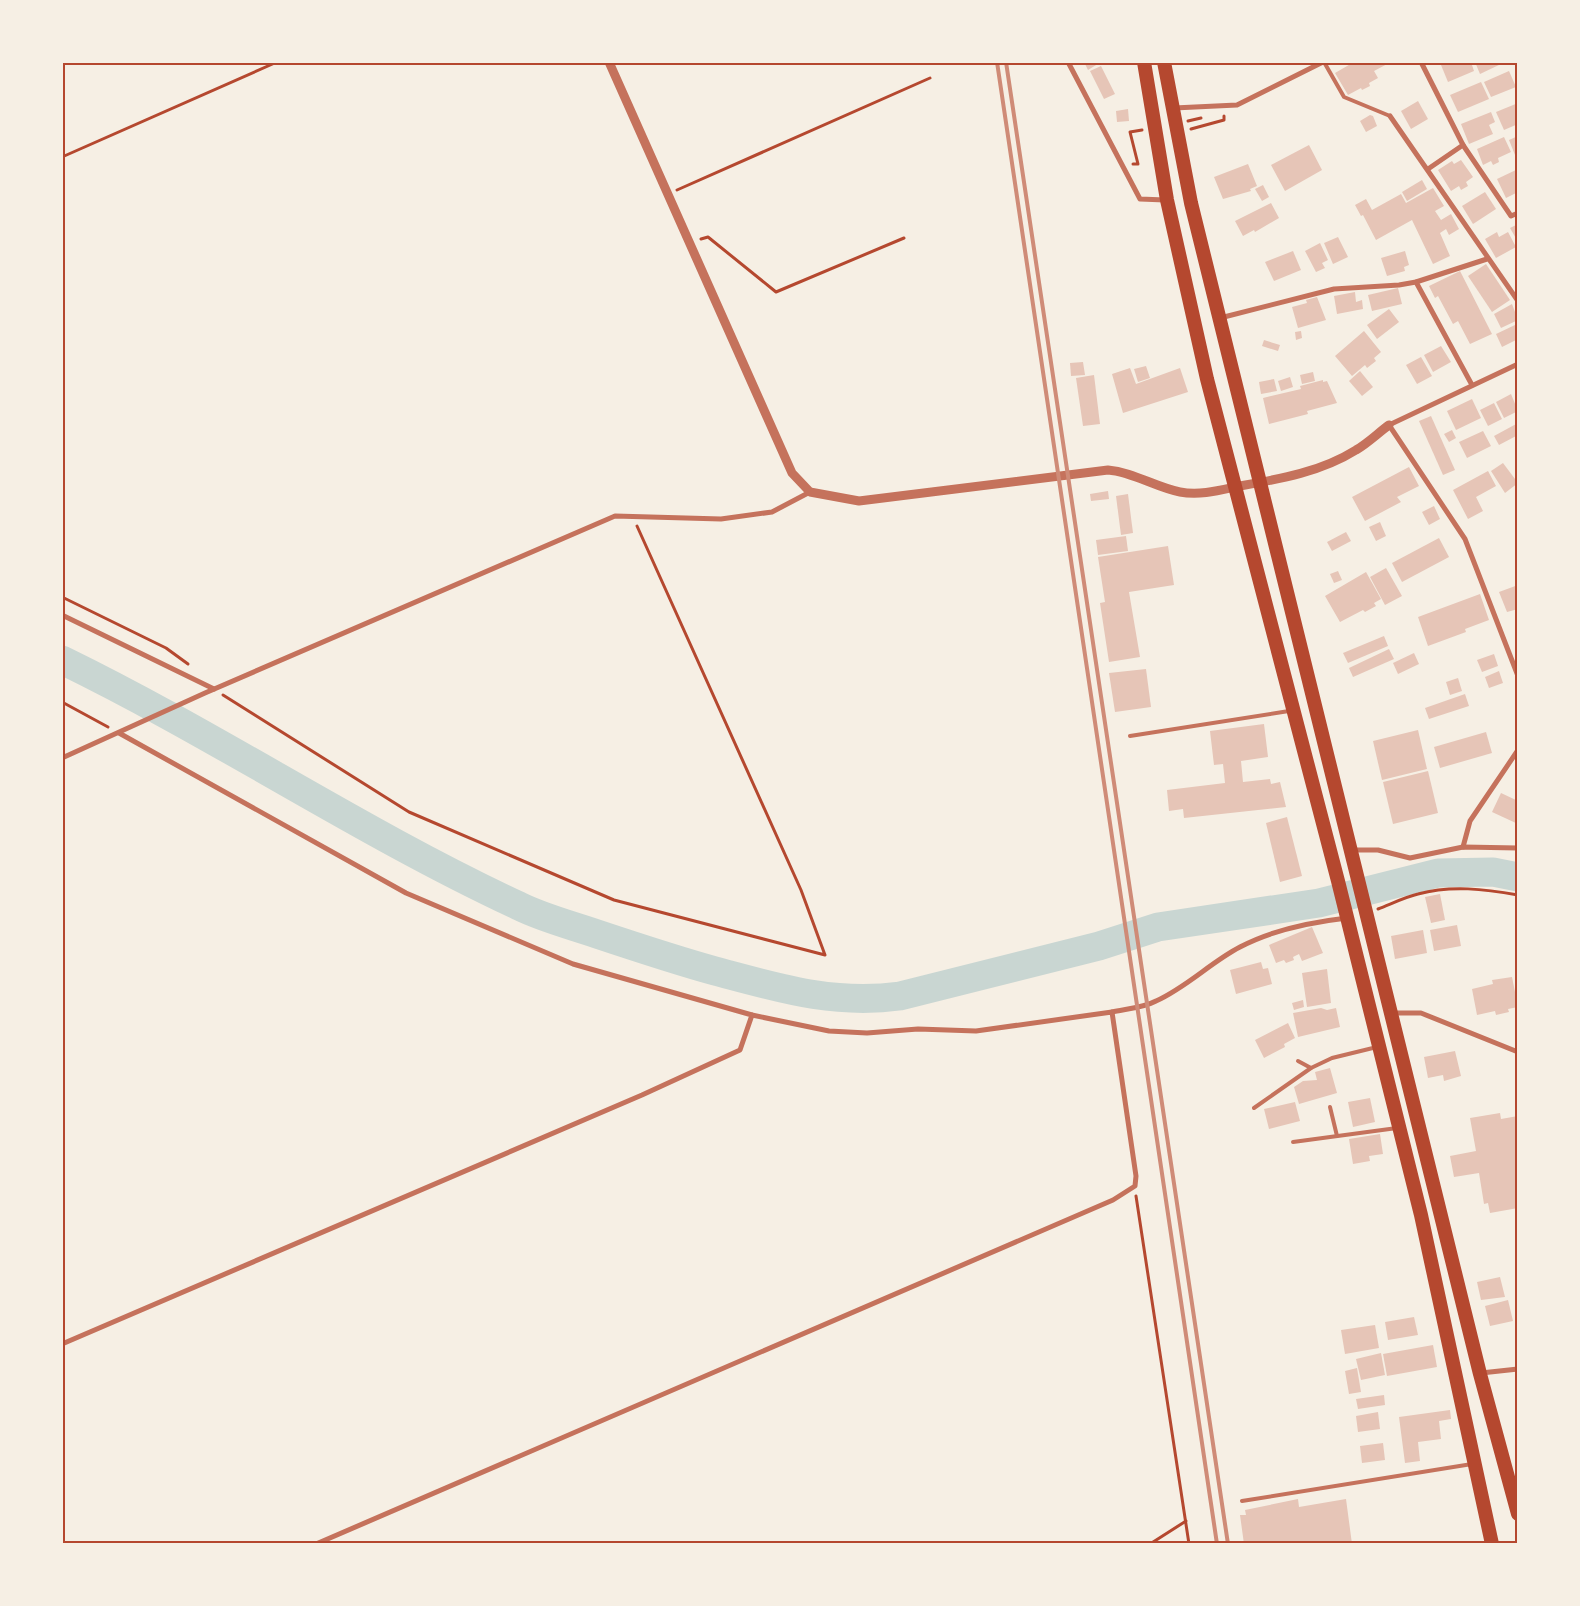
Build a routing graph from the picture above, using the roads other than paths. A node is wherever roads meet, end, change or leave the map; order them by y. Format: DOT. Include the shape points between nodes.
graph roads {
  1 [pos="608,62"];
  2 [pos="1068,62"];
  3 [pos="1144,62"];
  4 [pos="1164,62"];
  5 [pos="1324,62"];
  6 [pos="1421,62"];
  7 [pos="1171,108"];
  8 [pos="1390,116"];
  9 [pos="1463,145"];
  10 [pos="1428,169"];
  11 [pos="1168,200"];
  12 [pos="1518,213"];
  13 [pos="1487,259"];
  14 [pos="1416,282"];
  15 [pos="1518,301"];
  16 [pos="1220,318"];
  17 [pos="1518,364"];
  18 [pos="1472,385"];
  19 [pos="1389,425"];
  20 [pos="1260,482"];
  21 [pos="1235,488"];
  22 [pos="810,492"];
  23 [pos="62,615"];
  24 [pos="1518,676"];
  25 [pos="214,690"];
  26 [pos="1294,710"];
  27 [pos="120,733"];
  28 [pos="1130,736"];
  29 [pos="1518,750"];
  30 [pos="62,758"];
  31 [pos="1463,847"];
  32 [pos="1518,848"];
  33 [pos="1351,850"];
  34 [pos="1347,916"];
  35 [pos="1112,1012"];
  36 [pos="1390,1013"];
  37 [pos="752,1015"];
  38 [pos="1379,1046"];
  39 [pos="1518,1052"];
  40 [pos="1298,1061"];
  41 [pos="1311,1068"];
  42 [pos="1330,1107"];
  43 [pos="1254,1108"];
  44 [pos="1399,1128"];
  45 [pos="1337,1136"];
  46 [pos="1293,1142"];
  47 [pos="62,1344"];
  48 [pos="1518,1369"];
  49 [pos="1480,1374"];
  50 [pos="1476,1464"];
  51 [pos="1242,1502"];
  52 [pos="1518,1514"];
  53 [pos="316,1544"];
  54 [pos="1492,1544"];
  1 -- 22 [label="street" via="792,473"];
  2 -- 11 [label="street" via="1140,199"];
  3 -- 11 [label="highway"];
  4 -- 7 [label="highway"];
  5 -- 7 [label="street" via="1237,105"];
  5 -- 8 [label="lane" via="1344,97"];
  6 -- 9 [label="street"];
  7 -- 16 [label="highway"];
  8 -- 10 [label="street"];
  9 -- 10 [label="street"];
  9 -- 12 [label="street" via="1511,216"];
  10 -- 13 [label="street"];
  11 -- 21 [label="highway" via="1207,380"];
  13 -- 14 [label="street"];
  13 -- 15 [label="street"];
  14 -- 16 [label="street" via="1334,289"];
  14 -- 18 [label="street"];
  16 -- 20 [label="highway"];
  17 -- 18 [label="street"];
  18 -- 19 [label="street"];
  19 -- 20 [label="street" via="1355,450 1317,468"];
  19 -- 24 [label="street" via="1464,540"];
  20 -- 21 [label="street"];
  20 -- 33 [label="highway"];
  21 -- 22 [label="street" via="1182,493 1108,470 859,501"];
  21 -- 26 [label="highway"];
  22 -- 25 [label="street" via="772,512 721,519 615,516"];
  23 -- 25 [label="street"];
  25 -- 27 [label="street"];
  26 -- 28 [label="lane"];
  26 -- 34 [label="highway"];
  27 -- 30 [label="street"];
  27 -- 37 [label="street" via="406,893 573,964"];
  29 -- 31 [label="street" via="1470,821"];
  31 -- 32 [label="street"];
  31 -- 33 [label="street" via="1410,858 1378,850"];
  33 -- 36 [label="highway"];
  34 -- 35 [label="street" via="1257,940 1240,947 1156,1002"];
  34 -- 38 [label="highway"];
  35 -- 37 [label="street" via="976,1031 918,1029 867,1033 829,1031"];
  35 -- 53 [label="street" via="1135,1186 1113,1200"];
  36 -- 39 [label="street" via="1421,1012"];
  36 -- 49 [label="highway"];
  37 -- 47 [label="street" via="740,1050"];
  38 -- 41 [label="lane" via="1332,1058"];
  38 -- 44 [label="highway"];
  40 -- 41 [label="lane"];
  41 -- 43 [label="lane"];
  42 -- 45 [label="lane"];
  44 -- 45 [label="lane"];
  44 -- 50 [label="highway"];
  45 -- 46 [label="lane"];
  48 -- 49 [label="street"];
  49 -- 52 [label="highway"];
  50 -- 51 [label="lane"];
  50 -- 54 [label="highway"];
}
